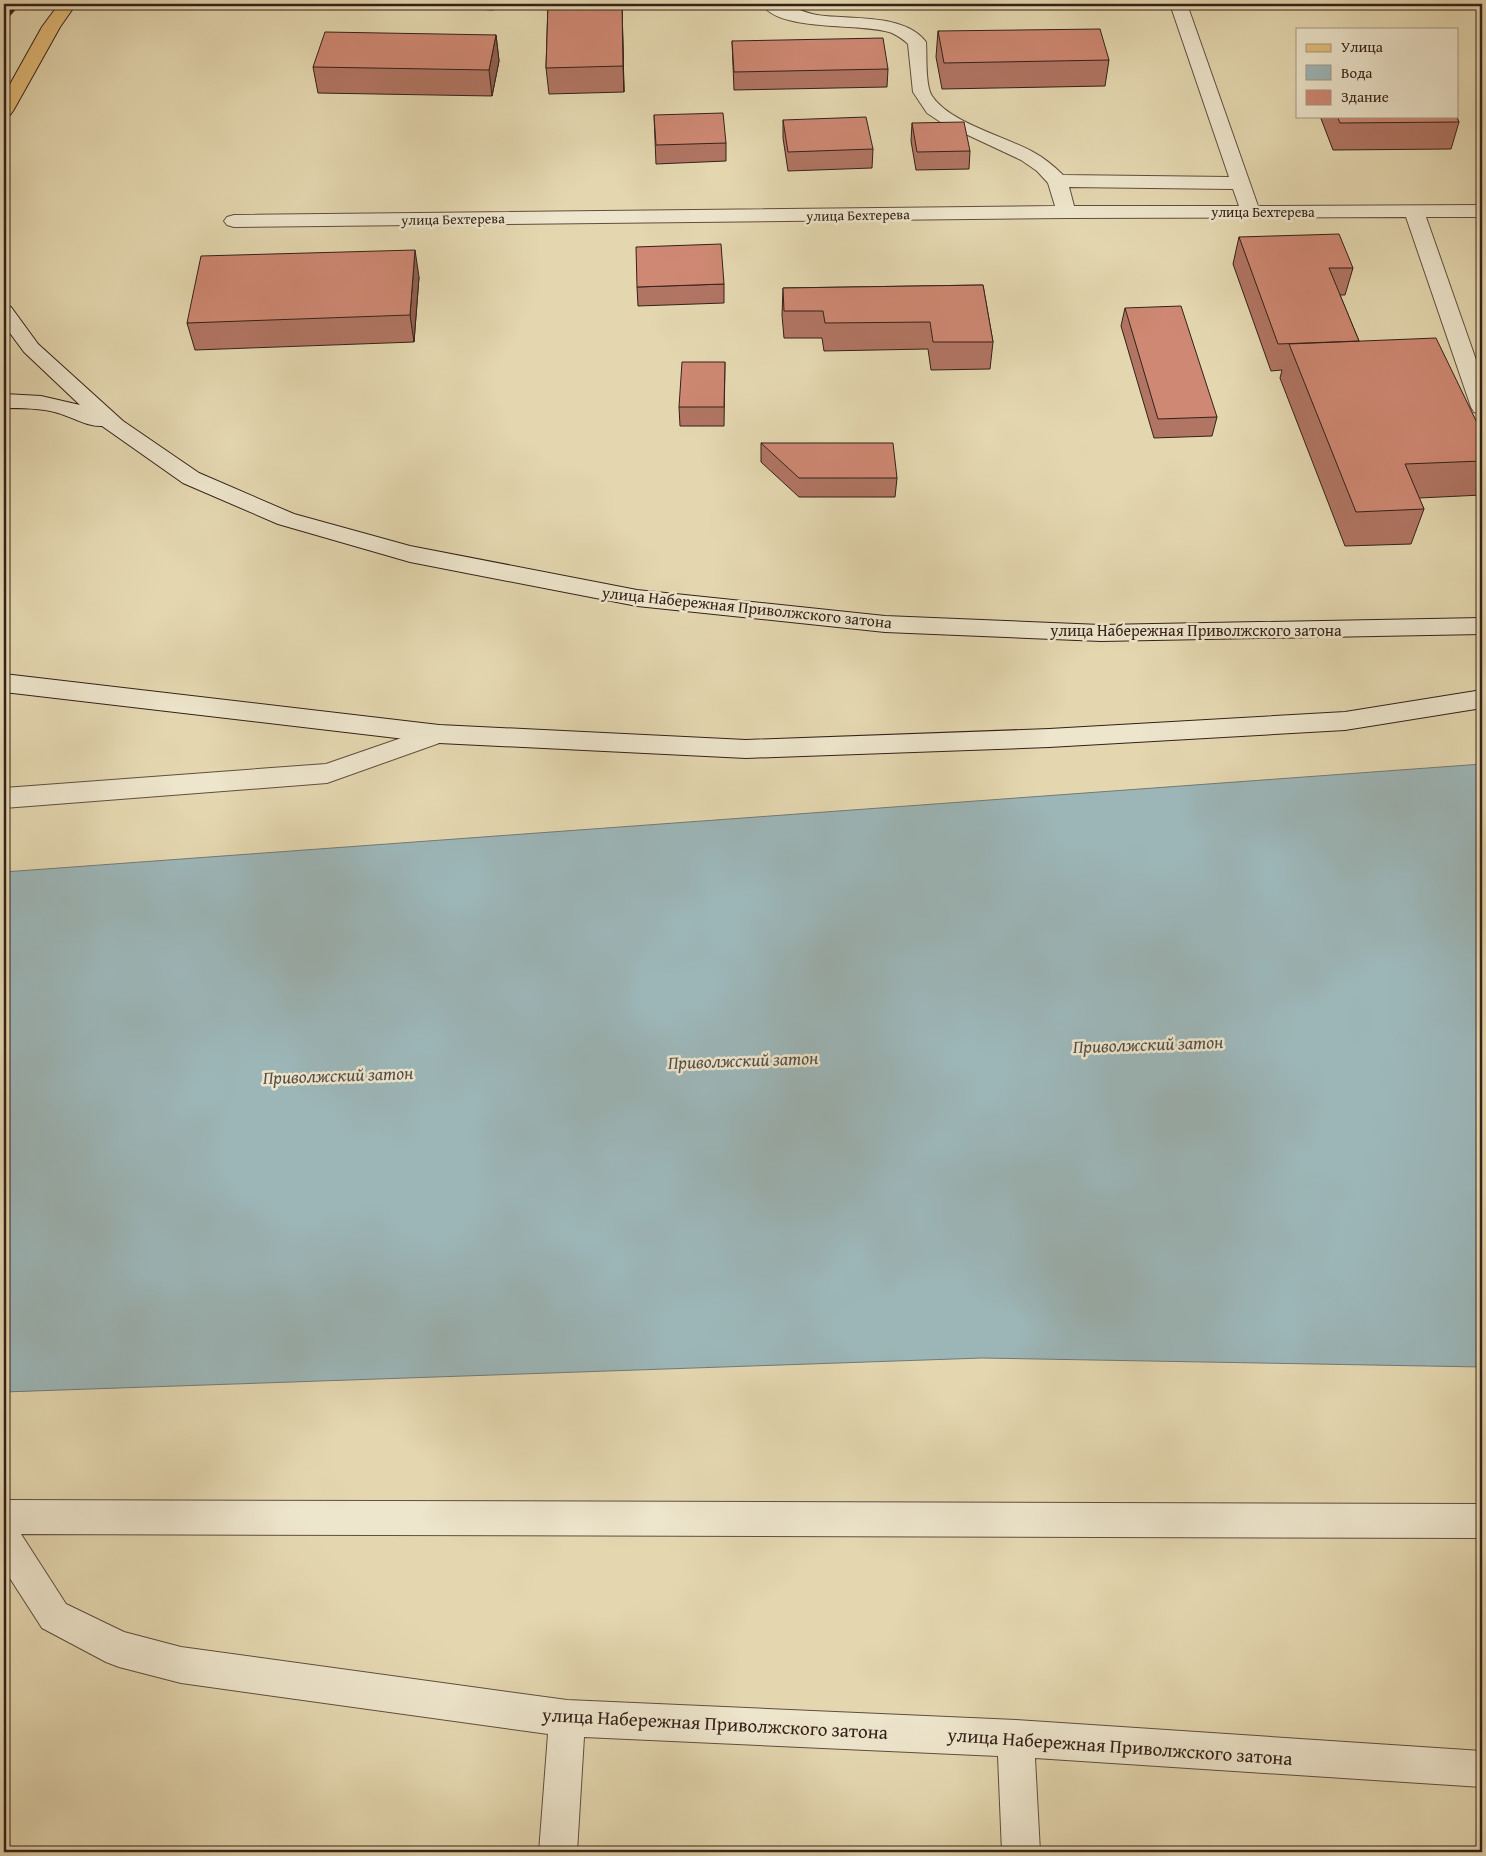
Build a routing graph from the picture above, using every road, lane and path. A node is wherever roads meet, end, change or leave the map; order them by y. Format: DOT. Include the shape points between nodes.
graph roads {
  1 [pos="67,4"];
  2 [pos="770,4"];
  3 [pos="1179,4"];
  4 [pos="4,112"];
  5 [pos="1057,181"];
  6 [pos="1241,183"];
  7 [pos="1482,210"];
  8 [pos="1414,211"];
  9 [pos="1066,212"];
  10 [pos="1251,212"];
  11 [pos="234,222"];
  12 [pos="4,311"];
  13 [pos="4,401"];
  14 [pos="1482,407"];
  15 [pos="115,426"];
  16 [pos="1482,626"];
  17 [pos="4,683"];
  18 [pos="1482,699"];
  19 [pos="439,734"];
  20 [pos="4,798"];
  21 [pos="4,1517"];
  22 [pos="1482,1521"];
  23 [pos="4,1538"];
  24 [pos="567,1718"];
  25 [pos="1016,1738"];
  26 [pos="1482,1770"];
  27 [pos="558,1852"];
  28 [pos="1021,1852"];
  1 -- 4 [label="main road"];
  2 -- 5 [label="street" via="798,16 903,31 917,42 922,94 928,103 955,122 1030,158 1047,169"];
  3 -- 6 [label="street"];
  5 -- 6 [label="street"];
  5 -- 9 [label="street"];
  6 -- 10 [label="street"];
  7 -- 8 [label="street, улица Бехтерева"];
  8 -- 10 [label="street, улица Бехтерева"];
  8 -- 14 [label="street"];
  9 -- 10 [label="street, улица Бехтерева"];
  9 -- 11 [label="street, улица Бехтерева"];
  12 -- 15 [label="street, улица Набережная Приволжского затона" via="31,348"];
  13 -- 15 [label="street" via="28,400 69,408"];
  15 -- 16 [label="street, улица Набережная Приволжского затона" via="191,478 286,518 410,554 637,598 885,624 1101,634"];
  17 -- 19 [label="street"];
  18 -- 19 [label="street" via="1346,721 1049,738 746,749"];
  19 -- 20 [label="street" via="327,773"];
  21 -- 22 [label="street"];
  23 -- 24 [label="street, улица Набережная Приволжского затона" via="54,1616 119,1650 181,1666"];
  24 -- 25 [label="street, улица Набережная Приволжского затона"];
  24 -- 27 [label="street"];
  25 -- 26 [label="street, улица Набережная Приволжского затона"];
  25 -- 28 [label="street"];
}
